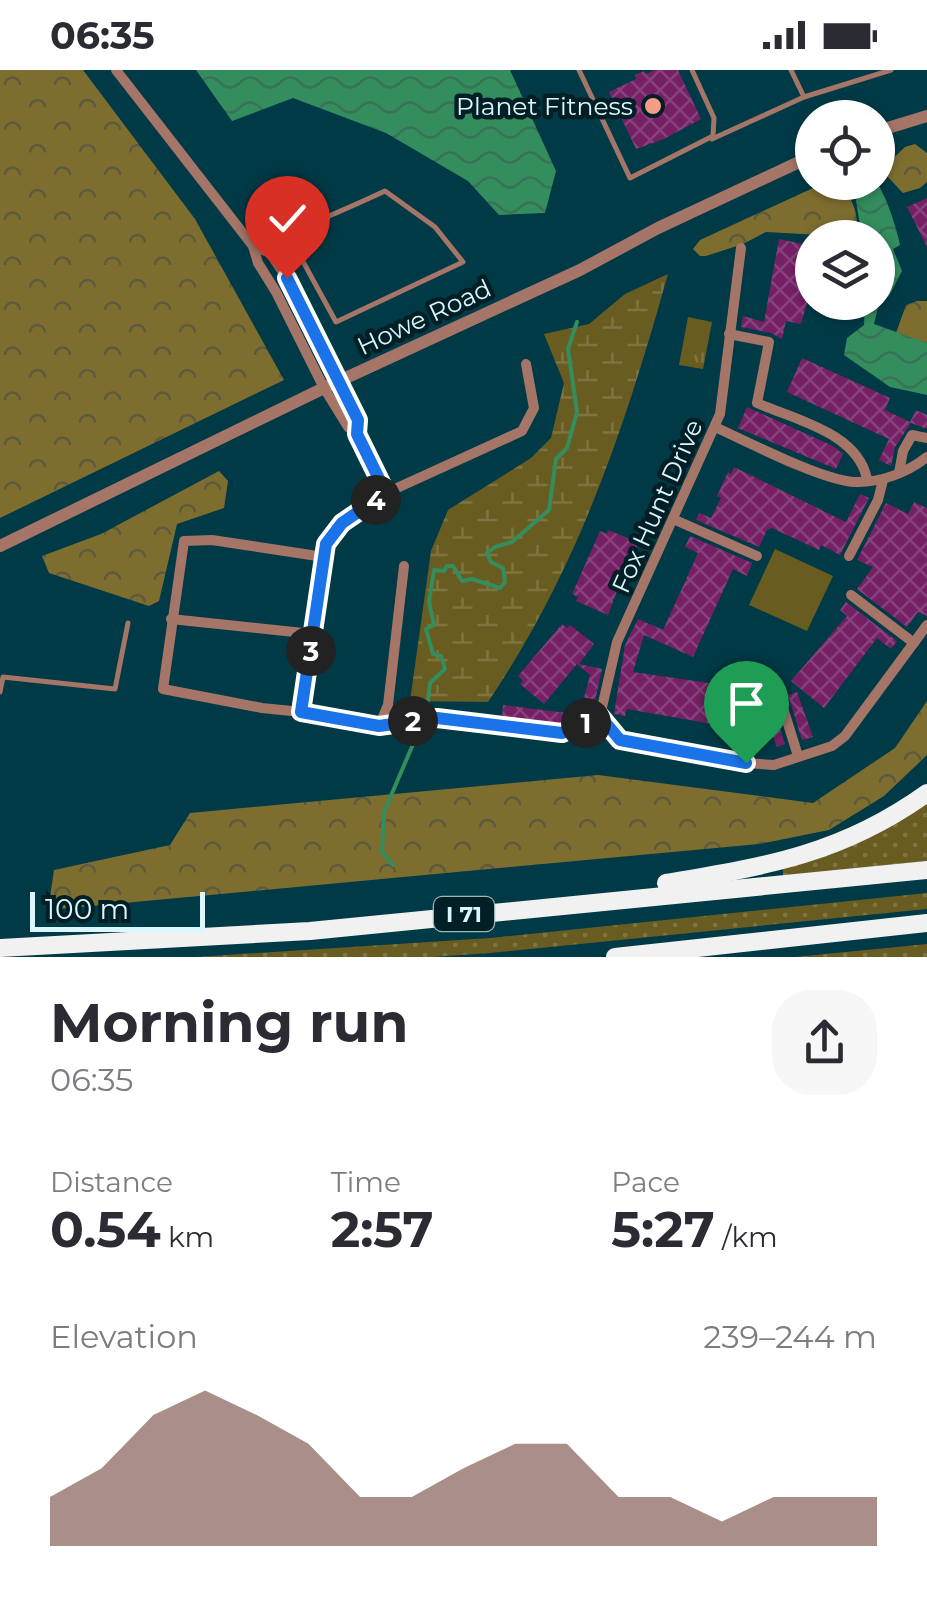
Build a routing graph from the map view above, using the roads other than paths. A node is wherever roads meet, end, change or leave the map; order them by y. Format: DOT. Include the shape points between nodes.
graph roads {
  1 [pos="116,70"];
  2 [pos="579,70"];
  3 [pos="692,70"];
  4 [pos="791,70"];
  5 [pos="891,70"];
  6 [pos="804,97"];
  7 [pos="927,116"];
  8 [pos="895,126"];
  9 [pos="705,142"];
  10 [pos="795,164"];
  11 [pos="288,234"];
  12 [pos="253,246"];
  13 [pos="741,248"];
  14 [pos="729,334"];
  15 [pos="526,364"];
  16 [pos="338,382"];
  17 [pos="324,388"];
  18 [pos="715,427"];
  19 [pos="357,434"];
  20 [pos="927,438"];
  21 [pos="927,457"];
  22 [pos="899,472"];
  23 [pos="867,479"];
  24 [pos="883,480"];
  25 [pos="386,493"];
  26 [pos="673,519"];
  27 [pos="0,546"];
  28 [pos="756,556"];
  29 [pos="849,556"];
  30 [pos="324,557"];
  31 [pos="404,566"];
  32 [pos="851,596"];
  33 [pos="171,618"];
  34 [pos="128,623"];
  35 [pos="927,624"];
  36 [pos="313,634"];
  37 [pos="914,642"];
  38 [pos="0,692"];
  39 [pos="778,695"];
  40 [pos="301,712"];
  41 [pos="600,716"];
  42 [pos="379,726"];
  43 [pos="798,756"];
  44 [pos="927,793"];
  45 [pos="927,870"];
  46 [pos="541,906"];
  47 [pos="927,923"];
  48 [pos="0,948"];
  49 [pos="615,957"];
  1 -- 12 [label="street"];
  2 -- 9 [label="lane" via="630,178"];
  3 -- 9 [label="lane" via="716,124"];
  4 -- 6 [label="lane"];
  5 -- 6 [label="lane"];
  6 -- 9 [label="lane"];
  7 -- 8 [label="street"];
  10 -- 16 [label="street, Howe Road"];
  11 -- 11 [label="lane" via="385,192 434,227 462,262 336,322"];
  11 -- 12 [label="lane"];
  12 -- 16 [label="street" via="270,253 282,270"];
  12 -- 17 [label="street"];
  13 -- 14 [label="street, Fox Hunt Drive"];
  14 -- 18 [label="street, Fox Hunt Drive"];
  14 -- 23 [label="street" via="769,342 756,404 850,445 864,461"];
  15 -- 25 [label="street" via="534,408 522,431"];
  16 -- 17 [label="street, Howe Road"];
  16 -- 19 [label="street" via="358,420"];
  17 -- 19 [label="street"];
  17 -- 27 [label="street, Howe Road"];
  18 -- 23 [label="street" via="829,475"];
  18 -- 26 [label="street, Fox Hunt Drive"];
  19 -- 25 [label="street"];
  20 -- 22 [label="street" via="912,436"];
  21 -- 22 [label="street"];
  22 -- 24 [label="street"];
  23 -- 24 [label="street"];
  24 -- 29 [label="street"];
  25 -- 30 [label="street" via="342,523"];
  26 -- 28 [label="street"];
  26 -- 41 [label="street, Fox Hunt Drive" via="617,642"];
  30 -- 33 [label="street" via="184,541"];
  30 -- 36 [label="street"];
  31 -- 42 [label="street" via="388,705"];
  32 -- 37 [label="street"];
  33 -- 36 [label="street"];
  33 -- 40 [label="street" via="163,689"];
  34 -- 38 [label="lane" via="115,689 2,677"];
  35 -- 37 [label="street"];
  36 -- 40 [label="street"];
  37 -- 43 [label="street" via="840,741"];
  39 -- 43 [label="street"];
  40 -- 42 [label="street"];
  41 -- 42 [label="street" via="562,733 437,718"];
  41 -- 43 [label="street" via="622,741 746,763"];
  44 -- 46 [label="highway" via="813,854"];
  45 -- 46 [label="highway, I 71"];
  46 -- 48 [label="highway, I 71" via="310,931"];
  47 -- 49 [label="highway"];
}
